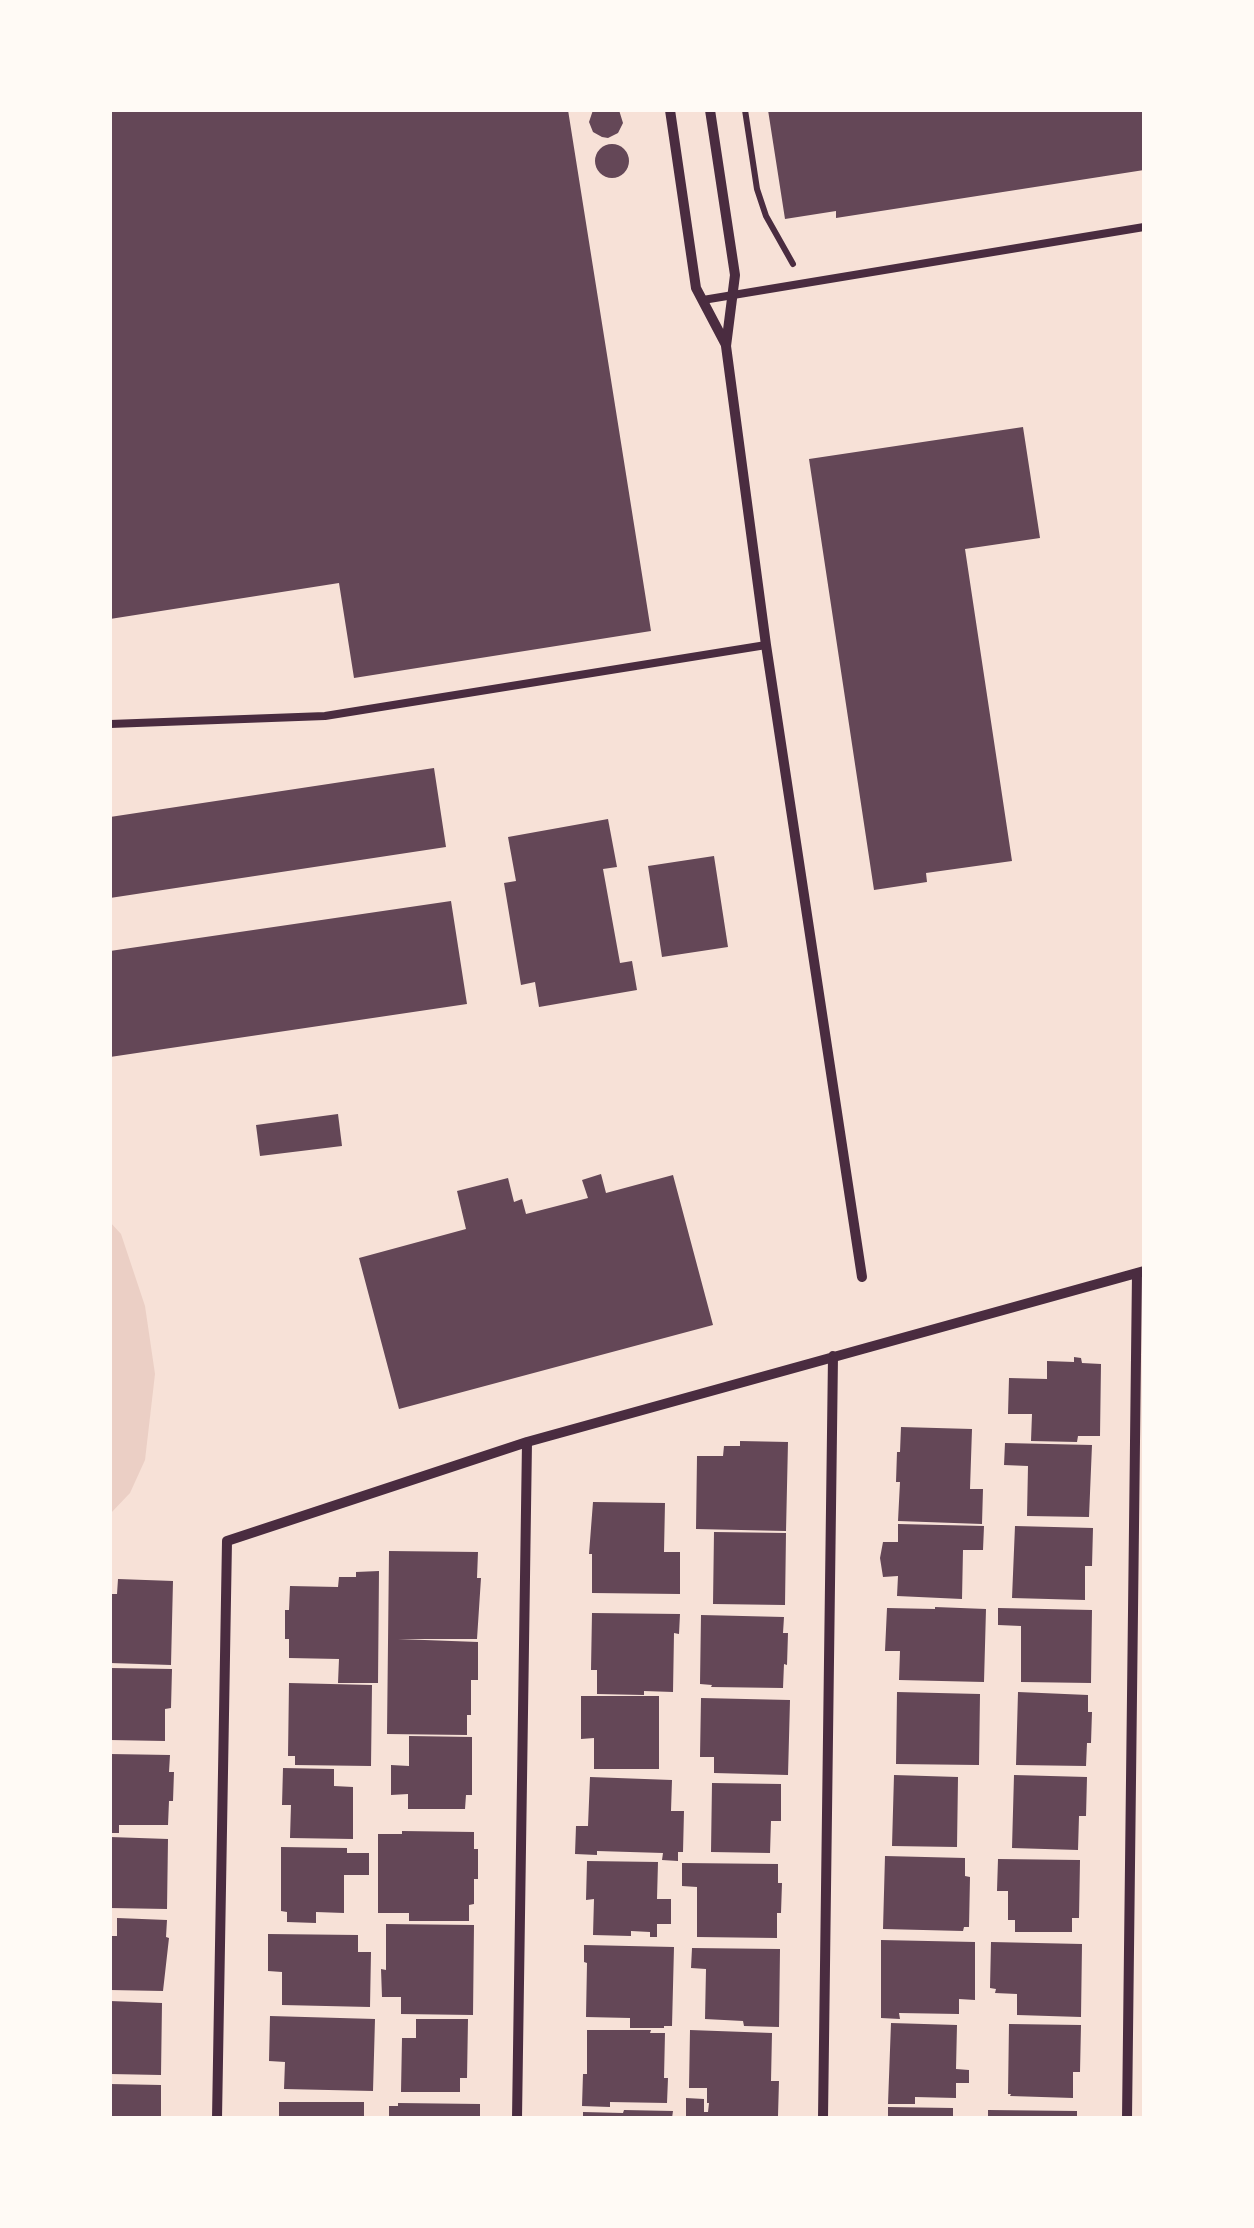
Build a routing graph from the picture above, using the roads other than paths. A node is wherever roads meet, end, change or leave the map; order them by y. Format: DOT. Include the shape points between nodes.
graph roads {
  1 [pos="670,110"];
  2 [pos="710,110"];
  3 [pos="1144,227"];
  4 [pos="732,295"];
  5 [pos="702,300"];
  6 [pos="726,346"];
  7 [pos="766,645"];
  8 [pos="110,724"];
  9 [pos="1140,1272"];
  10 [pos="862,1277"];
  11 [pos="833,1356"];
  12 [pos="527,1442"];
  13 [pos="217,2118"];
  14 [pos="518,2118"];
  15 [pos="822,2118"];
  16 [pos="1126,2118"];
  1 -- 5 [label="street"];
  2 -- 4 [label="street" via="735,276"];
  3 -- 4 [label="lane"];
  4 -- 5 [label="lane"];
  4 -- 6 [label="street"];
  5 -- 6 [label="street"];
  6 -- 7 [label="street"];
  7 -- 8 [label="lane" via="325,716"];
  7 -- 10 [label="street"];
  9 -- 11 [label="street"];
  9 -- 16 [label="street"];
  11 -- 12 [label="street"];
  11 -- 15 [label="street"];
  12 -- 13 [label="street" via="227,1541"];
  12 -- 14 [label="street"];
}
